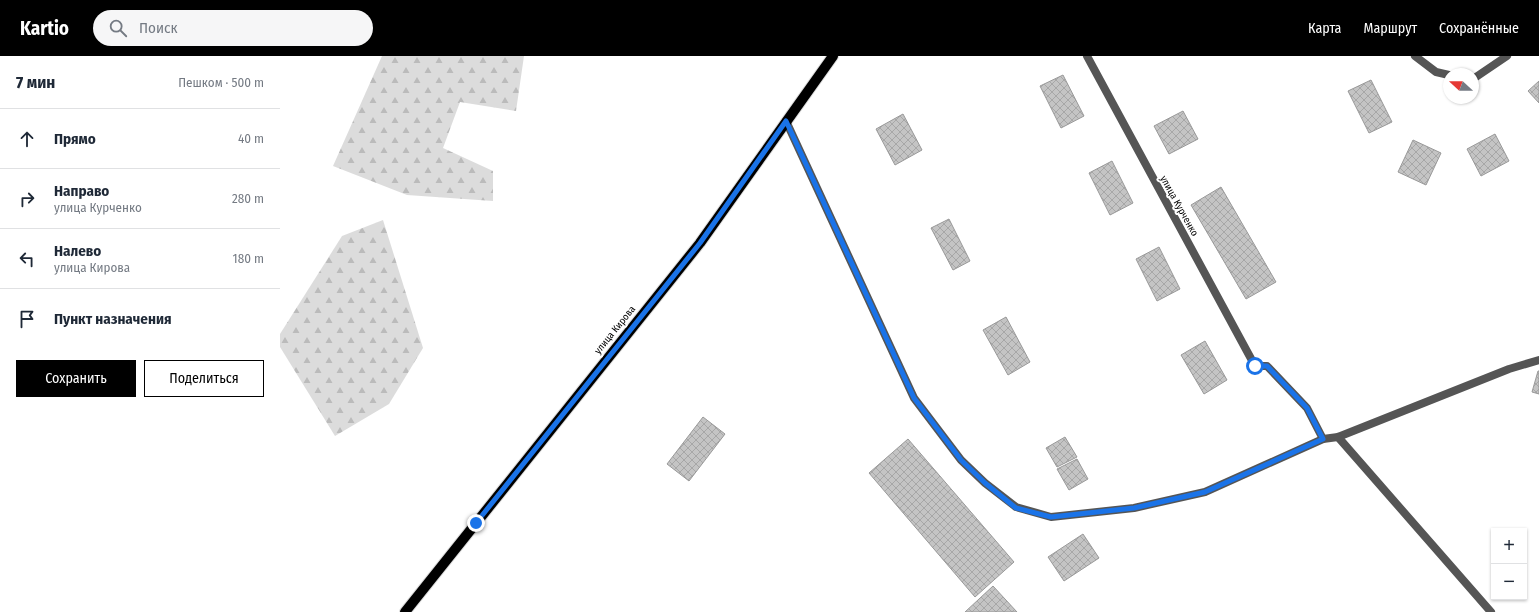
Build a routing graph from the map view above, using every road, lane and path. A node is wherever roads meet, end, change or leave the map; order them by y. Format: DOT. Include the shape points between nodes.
graph roads {
  1 [pos="833,56"];
  2 [pos="1087,56"];
  3 [pos="1415,56"];
  4 [pos="1507,56"];
  5 [pos="1443,74"];
  6 [pos="1479,75"];
  7 [pos="786,121"];
  8 [pos="1539,360"];
  9 [pos="1338,437"];
  10 [pos="1323,439"];
  11 [pos="408,611"];
  12 [pos="1492,612"];
  1 -- 7 [label="main road, улица Кирова"];
  2 -- 10 [label="street, улица Курченко" via="1255,366 1267,366 1307,408"];
  3 -- 5 [label="street" via="1436,72"];
  4 -- 6 [label="street"];
  7 -- 10 [label="street" via="914,398 961,460 1016,508 1051,517 1134,508 1205,492"];
  7 -- 11 [label="main road, улица Кирова" via="700,243"];
  8 -- 9 [label="street" via="1509,369"];
  9 -- 10 [label="street"];
  9 -- 12 [label="street"];
}
